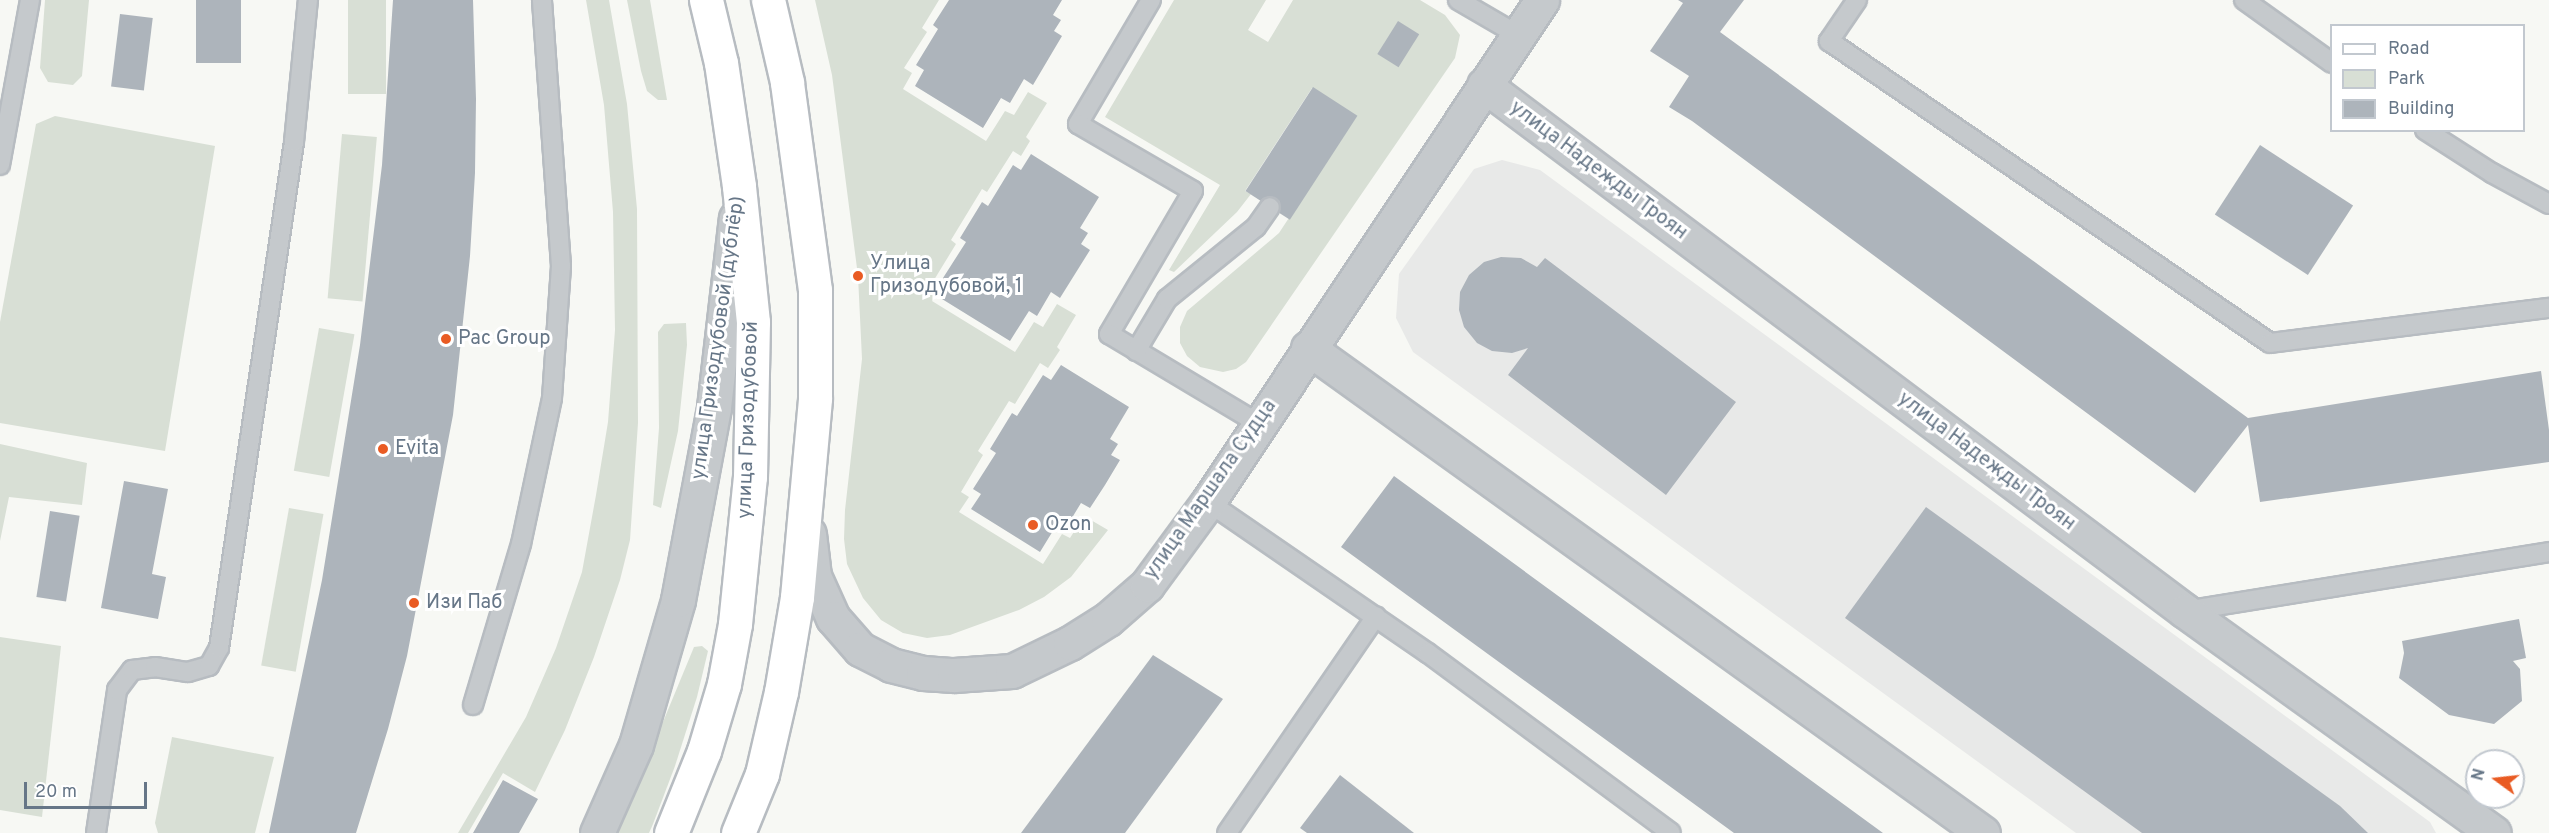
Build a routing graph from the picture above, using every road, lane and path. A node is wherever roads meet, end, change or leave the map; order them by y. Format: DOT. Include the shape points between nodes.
graph roads {
  1 [pos="30,0"];
  2 [pos="308,0"];
  3 [pos="542,0"];
  4 [pos="706,0"];
  5 [pos="768,0"];
  6 [pos="1151,0"];
  7 [pos="1458,0"];
  8 [pos="1542,0"];
  9 [pos="1857,0"];
  10 [pos="2244,0"];
  11 [pos="1518,35"];
  12 [pos="2330,62"];
  13 [pos="1484,86"];
  14 [pos="2428,132"];
  15 [pos="0,165"];
  16 [pos="740,186"];
  17 [pos="2549,204"];
  18 [pos="1270,207"];
  19 [pos="2549,308"];
  20 [pos="1308,348"];
  21 [pos="1136,351"];
  22 [pos="1258,423"];
  23 [pos="1208,502"];
  24 [pos="806,506"];
  25 [pos="2549,552"];
  26 [pos="2185,611"];
  27 [pos="1376,616"];
  28 [pos="473,705"];
  29 [pos="96,833"];
  30 [pos="597,833"];
  31 [pos="671,833"];
  32 [pos="738,833"];
  33 [pos="1227,833"];
  34 [pos="1671,833"];
  35 [pos="1983,833"];
  36 [pos="2494,833"];
  1 -- 15 [label="lane"];
  2 -- 29 [label="lane" via="294,142 219,648 209,666 188,672 155,667 132,670 117,690"];
  3 -- 28 [label="lane" via="561,266 552,398 521,544"];
  4 -- 16 [label="street, улица Гризодубовой" via="721,63"];
  5 -- 24 [label="street" via="787,82 815,290 815,398"];
  6 -- 21 [label="lane" via="1078,124 1193,191 1109,334"];
  7 -- 11 [label="lane"];
  8 -- 11 [label="street, улица Маршала Судца"];
  9 -- 19 [label="lane" via="1829,41 2270,343"];
  10 -- 12 [label="lane"];
  11 -- 13 [label="street, улица Маршала Судца"];
  13 -- 20 [label="street, улица Маршала Судца"];
  13 -- 26 [label="street, улица Надежды Троян"];
  14 -- 17 [label="lane"];
  16 -- 30 [label="street, улица Гризодубовой (дублёр)" via="714,407 678,600 636,745"];
  16 -- 31 [label="street, улица Гризодубовой" via="753,322 750,477 735,624 724,684 705,751"];
  18 -- 21 [label="lane" via="1256,227 1167,300"];
  20 -- 22 [label="street, улица Маршала Судца"];
  20 -- 35 [label="street"];
  21 -- 22 [label="lane"];
  22 -- 23 [label="street, улица Маршала Судца"];
  23 -- 24 [label="street, улица Маршала Судца" via="1147,585 1108,619 1070,643 1012,671 954,675 891,665 860,649 833,618 814,576"];
  23 -- 27 [label="lane"];
  24 -- 32 [label="street" via="797,597 781,692 762,774"];
  25 -- 26 [label="lane"];
  26 -- 36 [label="street, улица Надежды Троян"];
  27 -- 33 [label="lane"];
  27 -- 34 [label="lane"];
}
